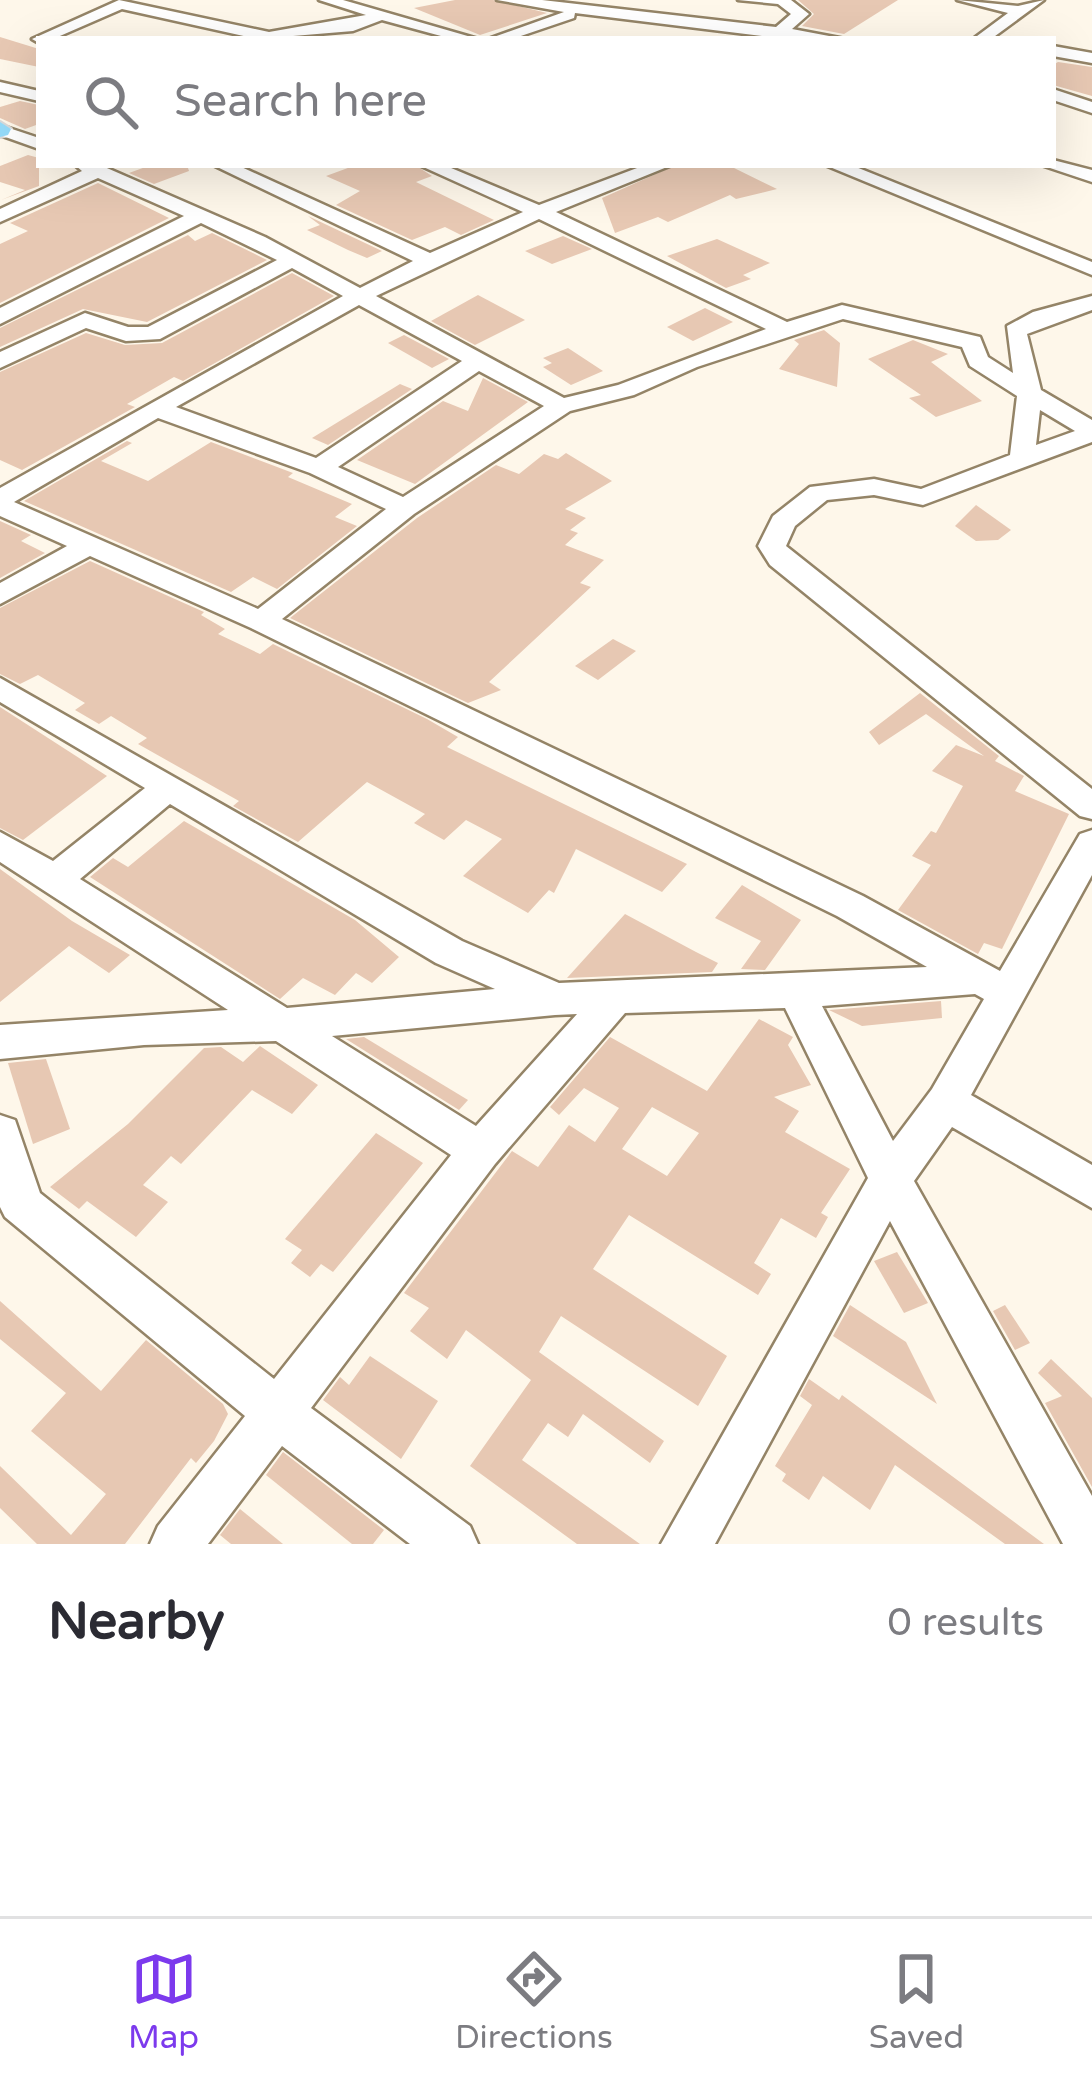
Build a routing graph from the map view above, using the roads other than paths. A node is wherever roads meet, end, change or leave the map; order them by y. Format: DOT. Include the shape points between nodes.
graph roads {
  1 [pos="326,0"];
  2 [pos="504,0"];
  3 [pos="684,0"];
  4 [pos="746,0"];
  5 [pos="784,0"];
  6 [pos="964,0"];
  7 [pos="1037,0"];
  8 [pos="537,2"];
  9 [pos="1018,11"];
  10 [pos="380,14"];
  11 [pos="571,14"];
  12 [pos="650,20"];
  13 [pos="778,33"];
  14 [pos="626,34"];
  15 [pos="47,36"];
  16 [pos="265,36"];
  17 [pos="287,36"];
  18 [pos="459,36"];
  19 [pos="505,36"];
  20 [pos="808,36"];
  21 [pos="991,36"];
  22 [pos="1056,52"];
  23 [pos="1092,58"];
  24 [pos="0,87"];
  25 [pos="36,95"];
  26 [pos="1056,95"];
  27 [pos="1091,106"];
  28 [pos="0,130"];
  29 [pos="36,143"];
  30 [pos="1056,167"];
  31 [pos="228,168"];
  32 [pos="435,168"];
  33 [pos="644,168"];
  34 [pos="841,168"];
  35 [pos="97,171"];
  36 [pos="1092,176"];
  37 [pos="536,211"];
  38 [pos="0,216"];
  39 [pos="198,217"];
  40 [pos="425,259"];
  41 [pos="292,260"];
  42 [pos="1092,269"];
  43 [pos="353,296"];
  44 [pos="38,300"];
  45 [pos="1092,303"];
  46 [pos="0,317"];
  47 [pos="1041,317"];
  48 [pos="89,319"];
  49 [pos="915,328"];
  50 [pos="785,330"];
  51 [pos="0,362"];
  52 [pos="478,362"];
  53 [pos="1030,392"];
  54 [pos="561,406"];
  55 [pos="157,409"];
  56 [pos="1092,432"];
  57 [pos="1022,458"];
  58 [pos="319,468"];
  59 [pos="0,502"];
  60 [pos="405,508"];
  61 [pos="85,547"];
  62 [pos="0,595"];
  63 [pos="261,621"];
  64 [pos="0,688"];
  65 [pos="170,786"];
  66 [pos="1092,807"];
  67 [pos="1092,843"];
  68 [pos="0,845"];
  69 [pos="57,878"];
  70 [pos="994,985"];
  71 [pos="796,992"];
  72 [pos="555,999"];
  73 [pos="614,999"];
  74 [pos="276,1025"];
  75 [pos="0,1042"];
  76 [pos="946,1102"];
  77 [pos="480,1151"];
  78 [pos="5,1171"];
  79 [pos="890,1179"];
  80 [pos="1092,1188"];
  81 [pos="281,1415"];
  82 [pos="176,1544"];
  83 [pos="452,1544"];
  84 [pos="688,1544"];
  85 [pos="1090,1544"];
  1 -- 10 [label="street"];
  2 -- 8 [label="street"];
  3 -- 12 [label="street"];
  4 -- 5 [label="street"];
  5 -- 13 [label="street" via="801,14"];
  6 -- 9 [label="street"];
  7 -- 9 [label="street"];
  8 -- 11 [label="street"];
  9 -- 21 [label="street"];
  10 -- 17 [label="street"];
  10 -- 18 [label="street"];
  11 -- 12 [label="street"];
  11 -- 14 [label="street"];
  11 -- 19 [label="street"];
  12 -- 13 [label="street"];
  13 -- 20 [label="street"];
  15 -- 16 [label="street" via="121,4"];
  22 -- 23 [label="street"];
  24 -- 25 [label="street"];
  26 -- 27 [label="street"];
  28 -- 29 [label="street"];
  30 -- 36 [label="street"];
  31 -- 40 [label="street"];
  32 -- 37 [label="street"];
  33 -- 37 [label="street"];
  34 -- 42 [label="street"];
  35 -- 38 [label="street"];
  35 -- 39 [label="street"];
  37 -- 40 [label="street"];
  37 -- 50 [label="street"];
  39 -- 41 [label="street"];
  39 -- 44 [label="street"];
  40 -- 43 [label="street"];
  41 -- 43 [label="street"];
  41 -- 48 [label="street" via="152,334 126,334"];
  43 -- 52 [label="street"];
  43 -- 55 [label="street"];
  44 -- 46 [label="street"];
  44 -- 48 [label="street"];
  45 -- 47 [label="street"];
  47 -- 49 [label="street"];
  47 -- 53 [label="street" via="1015,331"];
  48 -- 51 [label="street"];
  49 -- 50 [label="street" via="842,312"];
  49 -- 53 [label="street" via="973,343 978,361"];
  50 -- 54 [label="street"];
  52 -- 54 [label="street"];
  52 -- 58 [label="street"];
  53 -- 56 [label="street"];
  53 -- 57 [label="street"];
  54 -- 60 [label="street"];
  55 -- 58 [label="street"];
  55 -- 59 [label="street"];
  56 -- 57 [label="street"];
  57 -- 66 [label="street" via="923,497 874,487 819,493 783,522 772,546"];
  58 -- 60 [label="street"];
  59 -- 61 [label="street"];
  60 -- 63 [label="street"];
  61 -- 62 [label="street"];
  61 -- 63 [label="street"];
  63 -- 70 [label="street" via="850,905"];
  64 -- 65 [label="street"];
  65 -- 69 [label="street"];
  65 -- 72 [label="street" via="449,952"];
  67 -- 70 [label="street"];
  68 -- 69 [label="street"];
  69 -- 74 [label="street"];
  70 -- 71 [label="street"];
  70 -- 76 [label="street"];
  71 -- 73 [label="street"];
  71 -- 79 [label="street"];
  72 -- 73 [label="street"];
  72 -- 74 [label="street"];
  73 -- 77 [label="street"];
  74 -- 75 [label="street"];
  74 -- 77 [label="street"];
  76 -- 79 [label="street"];
  76 -- 80 [label="street"];
  77 -- 81 [label="street"];
  78 -- 81 [label="street" via="20,1204"];
  79 -- 84 [label="street"];
  79 -- 85 [label="street"];
  81 -- 82 [label="street"];
  81 -- 83 [label="street"];
}
